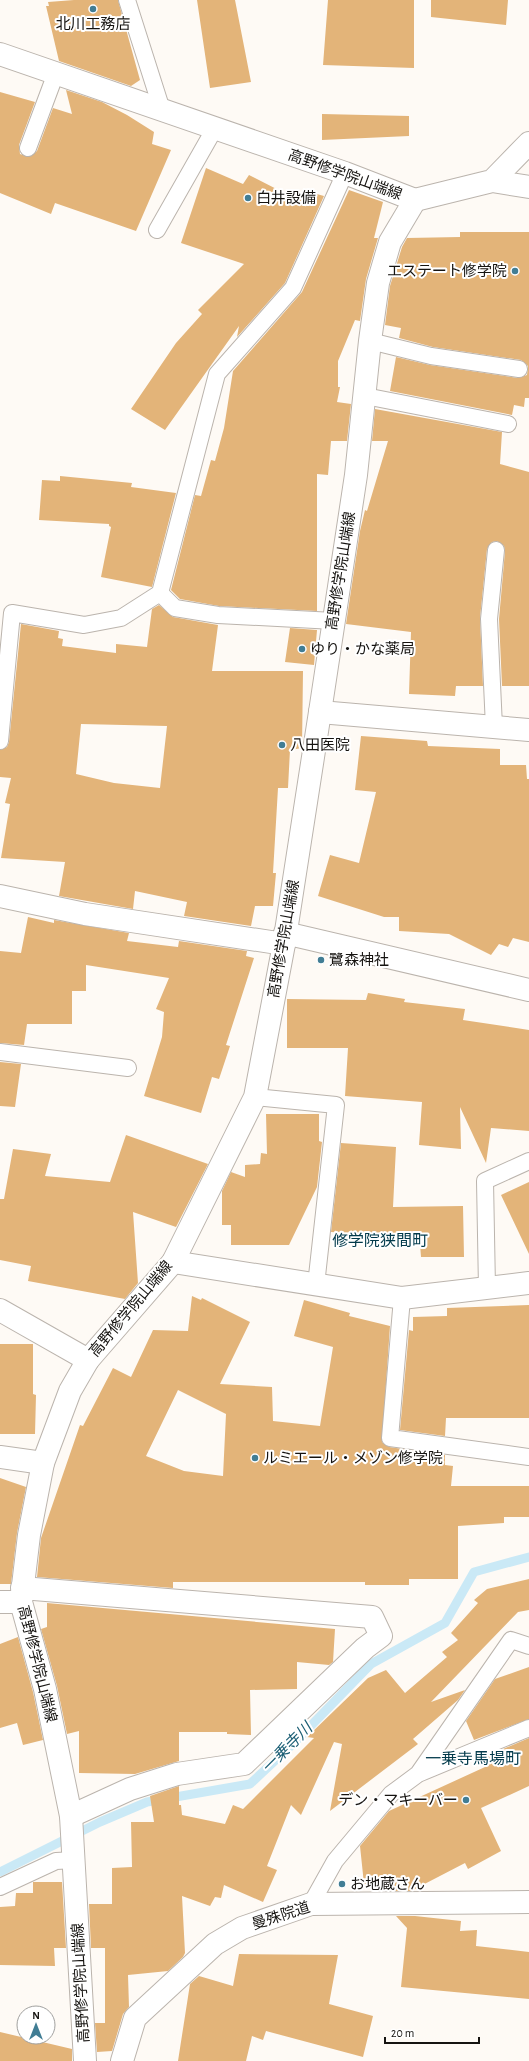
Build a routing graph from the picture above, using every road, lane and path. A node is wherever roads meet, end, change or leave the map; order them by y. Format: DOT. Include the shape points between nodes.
graph roads {
  1 [pos="127,0"];
  2 [pos="0,54"];
  3 [pos="56,74"];
  4 [pos="162,110"];
  5 [pos="215,128"];
  6 [pos="529,143"];
  7 [pos="28,148"];
  8 [pos="345,173"];
  9 [pos="492,181"];
  10 [pos="529,187"];
  11 [pos="415,200"];
  12 [pos="157,230"];
  13 [pos="370,341"];
  14 [pos="519,369"];
  15 [pos="365,396"];
  16 [pos="508,424"];
  17 [pos="496,550"];
  18 [pos="160,593"];
  19 [pos="334,621"];
  20 [pos="320,712"];
  21 [pos="494,727"];
  22 [pos="529,730"];
  23 [pos="0,741"];
  24 [pos="0,896"];
  25 [pos="285,938"];
  26 [pos="529,990"];
  27 [pos="0,1052"];
  28 [pos="128,1068"];
  29 [pos="254,1097"];
  30 [pos="529,1161"];
  31 [pos="173,1262"];
  32 [pos="529,1283"];
  33 [pos="316,1285"];
  34 [pos="487,1288"];
  35 [pos="402,1298"];
  36 [pos="0,1310"];
  37 [pos="88,1360"];
  38 [pos="0,1457"];
  39 [pos="529,1457"];
  40 [pos="43,1462"];
  41 [pos="14,1597"];
  42 [pos="529,1646"];
  43 [pos="529,1728"];
  44 [pos="418,1774"];
  45 [pos="72,1821"];
  46 [pos="74,1855"];
  47 [pos="0,1887"];
  48 [pos="529,1902"];
  49 [pos="311,1904"];
  50 [pos="85,2061"];
  51 [pos="122,2061"];
  1 -- 4 [label="lane"];
  2 -- 3 [label="street, 高野修学院山端線"];
  3 -- 4 [label="street, 高野修学院山端線"];
  3 -- 7 [label="lane"];
  4 -- 5 [label="street, 高野修学院山端線"];
  5 -- 8 [label="street, 高野修学院山端線"];
  5 -- 12 [label="lane"];
  6 -- 9 [label="street"];
  8 -- 11 [label="street, 高野修学院山端線"];
  8 -- 18 [label="lane" via="293,288 217,374"];
  9 -- 10 [label="street"];
  9 -- 11 [label="street"];
  11 -- 13 [label="street, 高野修学院山端線" via="390,242 378,283"];
  13 -- 14 [label="lane" via="431,356"];
  13 -- 15 [label="street, 高野修学院山端線"];
  15 -- 16 [label="lane"];
  15 -- 19 [label="street, 高野修学院山端線"];
  17 -- 21 [label="lane" via="489,620"];
  18 -- 19 [label="lane" via="174,608 218,615"];
  18 -- 23 [label="lane" via="121,618 84,625 12,613"];
  19 -- 20 [label="street, 高野修学院山端線"];
  20 -- 21 [label="street"];
  20 -- 25 [label="street, 高野修学院山端線"];
  21 -- 22 [label="street"];
  24 -- 25 [label="street" via="85,914"];
  25 -- 26 [label="street"];
  25 -- 29 [label="street, 高野修学院山端線"];
  27 -- 28 [label="lane"];
  29 -- 31 [label="street, 高野修学院山端線"];
  29 -- 33 [label="lane" via="336,1105"];
  30 -- 34 [label="lane" via="486,1181"];
  31 -- 33 [label="street"];
  31 -- 37 [label="street, 高野修学院山端線"];
  32 -- 34 [label="street"];
  33 -- 35 [label="street"];
  34 -- 35 [label="street"];
  35 -- 39 [label="lane" via="390,1438"];
  36 -- 37 [label="street"];
  37 -- 40 [label="street, 高野修学院山端線" via="70,1391"];
  38 -- 40 [label="street"];
  40 -- 41 [label="street, 高野修学院山端線"];
  41 -- 45 [label="street, 高野修学院山端線" via="45,1689"];
  41 -- 45 [label="street" via="372,1617 381,1636 365,1648 244,1764 177,1774 130,1789"];
  42 -- 44 [label="lane" via="511,1640"];
  43 -- 44 [label="lane"];
  44 -- 49 [label="lane" via="391,1794 335,1861"];
  45 -- 46 [label="street, 高野修学院山端線"];
  46 -- 47 [label="lane"];
  46 -- 50 [label="street, 高野修学院山端線"];
  48 -- 49 [label="street, 曼殊院道"];
  49 -- 51 [label="street, 曼殊院道" via="242,1928 215,1944 135,2018"];
}
